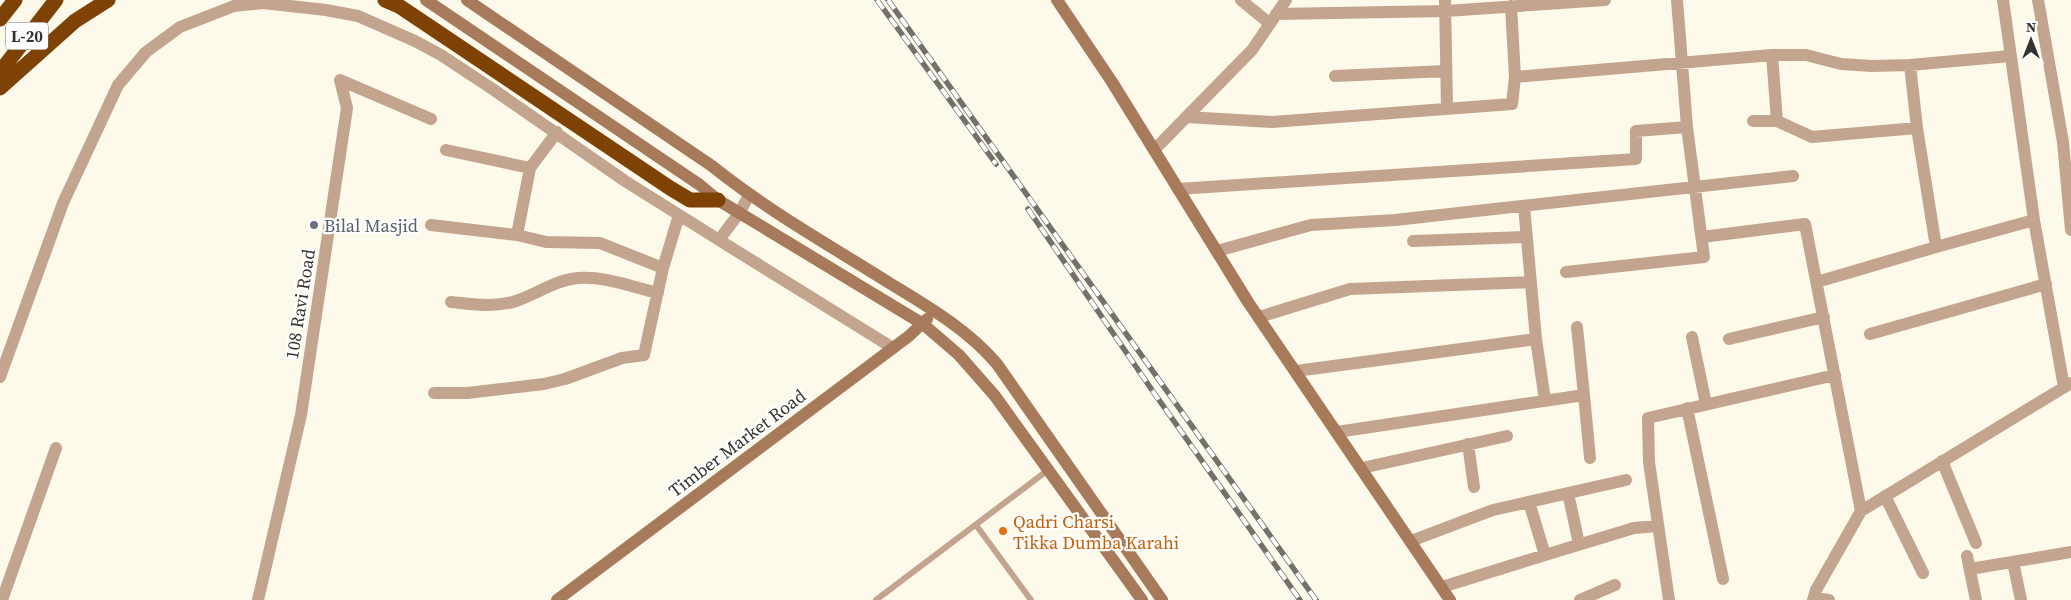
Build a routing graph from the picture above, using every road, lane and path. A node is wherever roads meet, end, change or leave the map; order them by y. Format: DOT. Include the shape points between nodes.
graph roads {
  1 [pos="15,0"];
  2 [pos="56,0"];
  3 [pos="108,0"];
  4 [pos="385,0"];
  5 [pos="426,0"];
  6 [pos="467,0"];
  7 [pos="1057,0"];
  8 [pos="1241,0"];
  9 [pos="1286,0"];
  10 [pos="1605,0"];
  11 [pos="1677,0"];
  12 [pos="2003,0"];
  13 [pos="2038,0"];
  14 [pos="1445,5"];
  15 [pos="1511,6"];
  16 [pos="0,19"];
  17 [pos="1273,19"];
  18 [pos="1772,56"];
  19 [pos="2010,56"];
  20 [pos="1681,62"];
  21 [pos="1910,65"];
  22 [pos="1446,71"];
  23 [pos="0,72"];
  24 [pos="1335,76"];
  25 [pos="1515,77"];
  26 [pos="0,88"];
  27 [pos="1447,108"];
  28 [pos="1186,117"];
  29 [pos="431,119"];
  30 [pos="1753,121"];
  31 [pos="1776,121"];
  32 [pos="1687,127"];
  33 [pos="1917,128"];
  34 [pos="557,132"];
  35 [pos="2067,142"];
  36 [pos="446,150"];
  37 [pos="1154,150"];
  38 [pos="712,166"];
  39 [pos="530,168"];
  40 [pos="1793,176"];
  41 [pos="700,185"];
  42 [pos="1695,187"];
  43 [pos="1178,189"];
  44 [pos="749,194"];
  45 [pos="690,200"];
  46 [pos="718,200"];
  47 [pos="1524,206"];
  48 [pos="740,212"];
  49 [pos="679,215"];
  50 [pos="2034,220"];
  51 [pos="431,225"];
  52 [pos="2071,230"];
  53 [pos="517,235"];
  54 [pos="1527,237"];
  55 [pos="1702,237"];
  56 [pos="719,240"];
  57 [pos="1413,241"];
  58 [pos="1936,247"];
  59 [pos="1216,251"];
  60 [pos="663,268"];
  61 [pos="1566,272"];
  62 [pos="1531,282"];
  63 [pos="1817,282"];
  64 [pos="2046,284"];
  65 [pos="658,293"];
  66 [pos="451,302"];
  67 [pos="933,310"];
  68 [pos="1258,317"];
  69 [pos="1824,317"];
  70 [pos="923,324"];
  71 [pos="1577,326"];
  72 [pos="1870,334"];
  73 [pos="1692,337"];
  74 [pos="1536,339"];
  75 [pos="1729,339"];
  76 [pos="893,348"];
  77 [pos="1296,371"];
  78 [pos="1835,375"];
  79 [pos="0,377"];
  80 [pos="2068,385"];
  81 [pos="434,393"];
  82 [pos="1584,395"];
  83 [pos="1545,400"];
  84 [pos="1706,404"];
  85 [pos="1686,408"];
  86 [pos="1337,432"];
  87 [pos="1507,436"];
  88 [pos="1468,444"];
  89 [pos="56,448"];
  90 [pos="1590,458"];
  91 [pos="1942,461"];
  92 [pos="1362,468"];
  93 [pos="1048,470"];
  94 [pos="1626,480"];
  95 [pos="1474,487"];
  96 [pos="1568,493"];
  97 [pos="1885,496"];
  98 [pos="1529,502"];
  99 [pos="1862,511"];
  100 [pos="976,525"];
  101 [pos="1658,526"];
  102 [pos="1411,542"];
  103 [pos="1976,543"];
  104 [pos="1579,544"];
  105 [pos="2071,552"];
  106 [pos="1544,555"];
  107 [pos="1967,556"];
  108 [pos="2013,562"];
  109 [pos="1970,569"];
  110 [pos="1923,573"];
  111 [pos="1723,579"];
  112 [pos="1615,585"];
  113 [pos="1442,587"];
  114 [pos="1814,599"];
  115 [pos="2,600"];
  116 [pos="258,600"];
  117 [pos="557,600"];
  118 [pos="876,600"];
  119 [pos="1031,600"];
  120 [pos="1142,600"];
  121 [pos="1162,600"];
  122 [pos="1450,600"];
  123 [pos="1580,600"];
  124 [pos="1668,600"];
  125 [pos="1829,600"];
  126 [pos="1976,600"];
  127 [pos="2021,600"];
  1 -- 16 [label="highway, L-20"];
  2 -- 23 [label="highway, L-20"];
  3 -- 26 [label="highway" via="75,21"];
  4 -- 45 [label="highway" via="399,6"];
  5 -- 41 [label="main road"];
  6 -- 38 [label="main road"];
  7 -- 37 [label="main road"];
  8 -- 17 [label="street"];
  9 -- 17 [label="street"];
  10 -- 15 [label="street"];
  11 -- 20 [label="street"];
  12 -- 19 [label="street"];
  13 -- 35 [label="street"];
  14 -- 15 [label="street"];
  14 -- 17 [label="street"];
  14 -- 22 [label="street"];
  15 -- 25 [label="street"];
  17 -- 28 [label="street" via="1252,50"];
  18 -- 20 [label="street"];
  18 -- 21 [label="street" via="1806,55 1841,64"];
  18 -- 31 [label="street"];
  19 -- 21 [label="street"];
  19 -- 50 [label="street"];
  20 -- 25 [label="street"];
  20 -- 32 [label="street"];
  21 -- 33 [label="street"];
  22 -- 24 [label="street"];
  22 -- 27 [label="street"];
  25 -- 27 [label="street" via="1512,104"];
  27 -- 28 [label="street" via="1272,122"];
  28 -- 37 [label="street"];
  29 -- 116 [label="street, 108 Ravi Road" via="340,80 347,108 301,415"];
  30 -- 31 [label="street"];
  31 -- 33 [label="street" via="1812,138"];
  32 -- 42 [label="street"];
  32 -- 43 [label="street" via="1636,131 1636,159"];
  33 -- 58 [label="street"];
  34 -- 39 [label="street"];
  34 -- 49 [label="street"];
  34 -- 79 [label="street" via="441,55 358,16 263,3 234,6 180,27 146,52 118,85 63,203"];
  35 -- 52 [label="street"];
  36 -- 39 [label="street"];
  37 -- 43 [label="main road"];
  38 -- 41 [label="main road"];
  38 -- 44 [label="main road"];
  39 -- 53 [label="street"];
  40 -- 42 [label="street"];
  41 -- 45 [label="main road"];
  41 -- 46 [label="main road"];
  42 -- 47 [label="street"];
  42 -- 55 [label="street"];
  43 -- 59 [label="main road"];
  44 -- 48 [label="street"];
  44 -- 67 [label="main road"];
  45 -- 46 [label="highway"];
  46 -- 48 [label="main road"];
  47 -- 54 [label="street"];
  47 -- 59 [label="street" via="1311,225"];
  48 -- 56 [label="street"];
  48 -- 70 [label="main road"];
  49 -- 56 [label="street"];
  49 -- 60 [label="street"];
  50 -- 58 [label="street"];
  50 -- 64 [label="street"];
  51 -- 53 [label="street"];
  53 -- 60 [label="street" via="546,242 600,243"];
  54 -- 57 [label="street"];
  54 -- 62 [label="street"];
  55 -- 61 [label="street" via="1704,257"];
  55 -- 63 [label="street" via="1805,224"];
  56 -- 76 [label="street"];
  58 -- 63 [label="street"];
  59 -- 68 [label="main road"];
  60 -- 65 [label="street"];
  62 -- 68 [label="street" via="1350,289"];
  62 -- 74 [label="street"];
  63 -- 69 [label="street"];
  64 -- 72 [label="street"];
  64 -- 80 [label="street"];
  65 -- 66 [label="street" via="592,278 576,278 515,302 486,306"];
  65 -- 81 [label="street" via="644,355 622,358 544,384 467,393"];
  67 -- 70 [label="main road, Timber Market Road"];
  67 -- 121 [label="main road" via="973,340 997,364"];
  68 -- 77 [label="main road"];
  69 -- 75 [label="street"];
  69 -- 78 [label="street"];
  70 -- 76 [label="main road, Timber Market Road"];
  70 -- 93 [label="main road" via="959,355 996,396"];
  71 -- 82 [label="street"];
  73 -- 84 [label="street"];
  74 -- 77 [label="street"];
  74 -- 83 [label="street"];
  76 -- 117 [label="main road, Timber Market Road"];
  77 -- 86 [label="main road"];
  78 -- 84 [label="street"];
  78 -- 99 [label="street"];
  80 -- 91 [label="street"];
  82 -- 83 [label="street"];
  82 -- 90 [label="street"];
  83 -- 86 [label="street"];
  84 -- 85 [label="street"];
  85 -- 101 [label="street" via="1648,418 1648,462"];
  85 -- 111 [label="street"];
  86 -- 92 [label="main road"];
  87 -- 88 [label="street"];
  88 -- 92 [label="street"];
  88 -- 95 [label="street"];
  89 -- 115 [label="street"];
  91 -- 97 [label="street"];
  91 -- 103 [label="street"];
  92 -- 102 [label="main road"];
  93 -- 100 [label="lane"];
  93 -- 120 [label="main road"];
  94 -- 96 [label="street"];
  96 -- 98 [label="street"];
  96 -- 104 [label="street"];
  97 -- 99 [label="street"];
  97 -- 110 [label="street"];
  98 -- 102 [label="street" via="1493,510"];
  98 -- 106 [label="street"];
  99 -- 114 [label="street" via="1816,590"];
  100 -- 118 [label="lane"];
  100 -- 119 [label="lane"];
  101 -- 104 [label="street" via="1634,528"];
  101 -- 124 [label="street"];
  102 -- 113 [label="main road"];
  104 -- 106 [label="street"];
  105 -- 108 [label="street"];
  106 -- 113 [label="street"];
  107 -- 109 [label="street"];
  108 -- 109 [label="street"];
  108 -- 127 [label="street"];
  109 -- 126 [label="street"];
  112 -- 123 [label="street"];
  113 -- 122 [label="main road"];
  114 -- 125 [label="street"];
}
